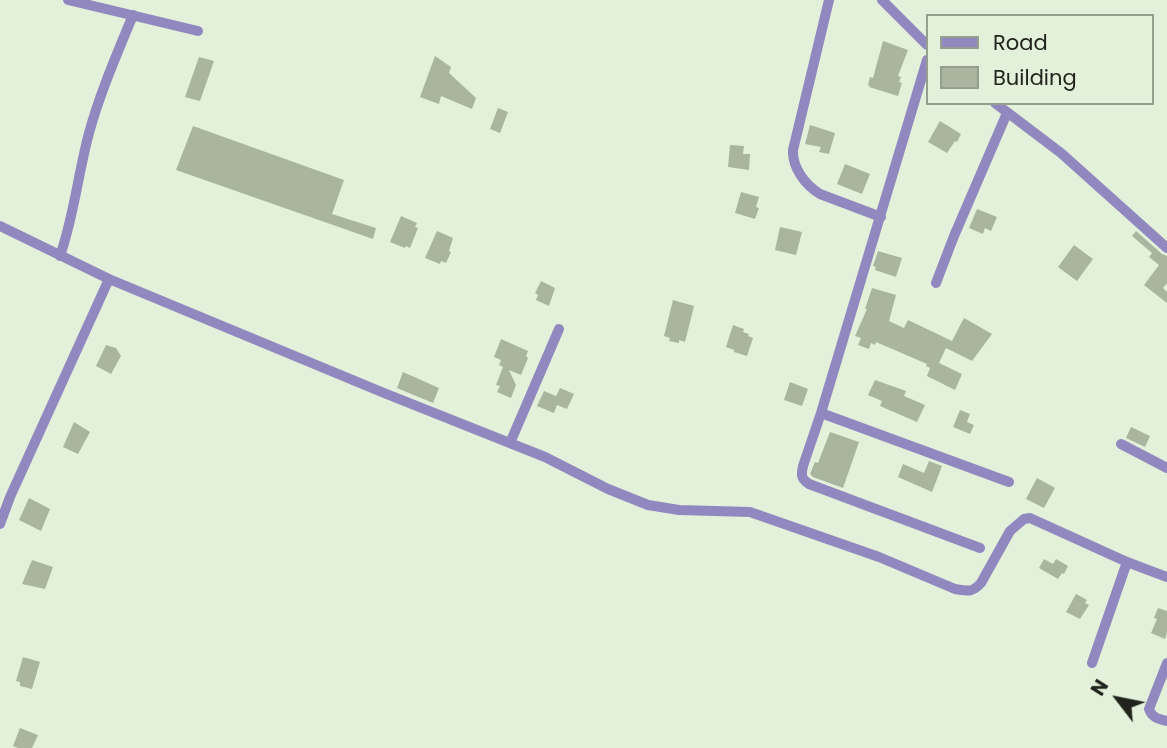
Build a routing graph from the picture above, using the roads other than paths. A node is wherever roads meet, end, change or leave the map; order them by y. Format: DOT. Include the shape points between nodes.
graph roads {
  1 [pos="68,0"];
  2 [pos="829,0"];
  3 [pos="882,0"];
  4 [pos="133,15"];
  5 [pos="198,31"];
  6 [pos="926,44"];
  7 [pos="926,63"];
  8 [pos="997,105"];
  9 [pos="1007,113"];
  10 [pos="881,217"];
  11 [pos="0,226"];
  12 [pos="1165,242"];
  13 [pos="60,256"];
  14 [pos="109,279"];
  15 [pos="936,283"];
  16 [pos="559,329"];
  17 [pos="821,413"];
  18 [pos="510,443"];
  19 [pos="1121,444"];
  20 [pos="1167,468"];
  21 [pos="1009,482"];
  22 [pos="0,524"];
  23 [pos="980,548"];
  24 [pos="1127,562"];
  25 [pos="1167,577"];
  26 [pos="1092,663"];
  27 [pos="1167,663"];
  28 [pos="1167,721"];
  1 -- 4 [label="street"];
  2 -- 10 [label="street" via="793,158 813,190"];
  3 -- 6 [label="street"];
  4 -- 5 [label="street"];
  4 -- 13 [label="street" via="90,130"];
  7 -- 10 [label="street"];
  8 -- 9 [label="street"];
  9 -- 12 [label="street"];
  9 -- 15 [label="street"];
  10 -- 17 [label="street"];
  11 -- 13 [label="street"];
  13 -- 14 [label="street"];
  14 -- 18 [label="street"];
  14 -- 22 [label="street"];
  16 -- 18 [label="street"];
  17 -- 21 [label="street"];
  17 -- 23 [label="street" via="803,466 804,481"];
  18 -- 24 [label="street" via="648,505 750,512 955,589 975,589 1010,531 1024,519 1055,528"];
  19 -- 20 [label="street"];
  24 -- 25 [label="street"];
  24 -- 26 [label="street"];
  27 -- 28 [label="street" via="1149,709 1156,718"];
}
